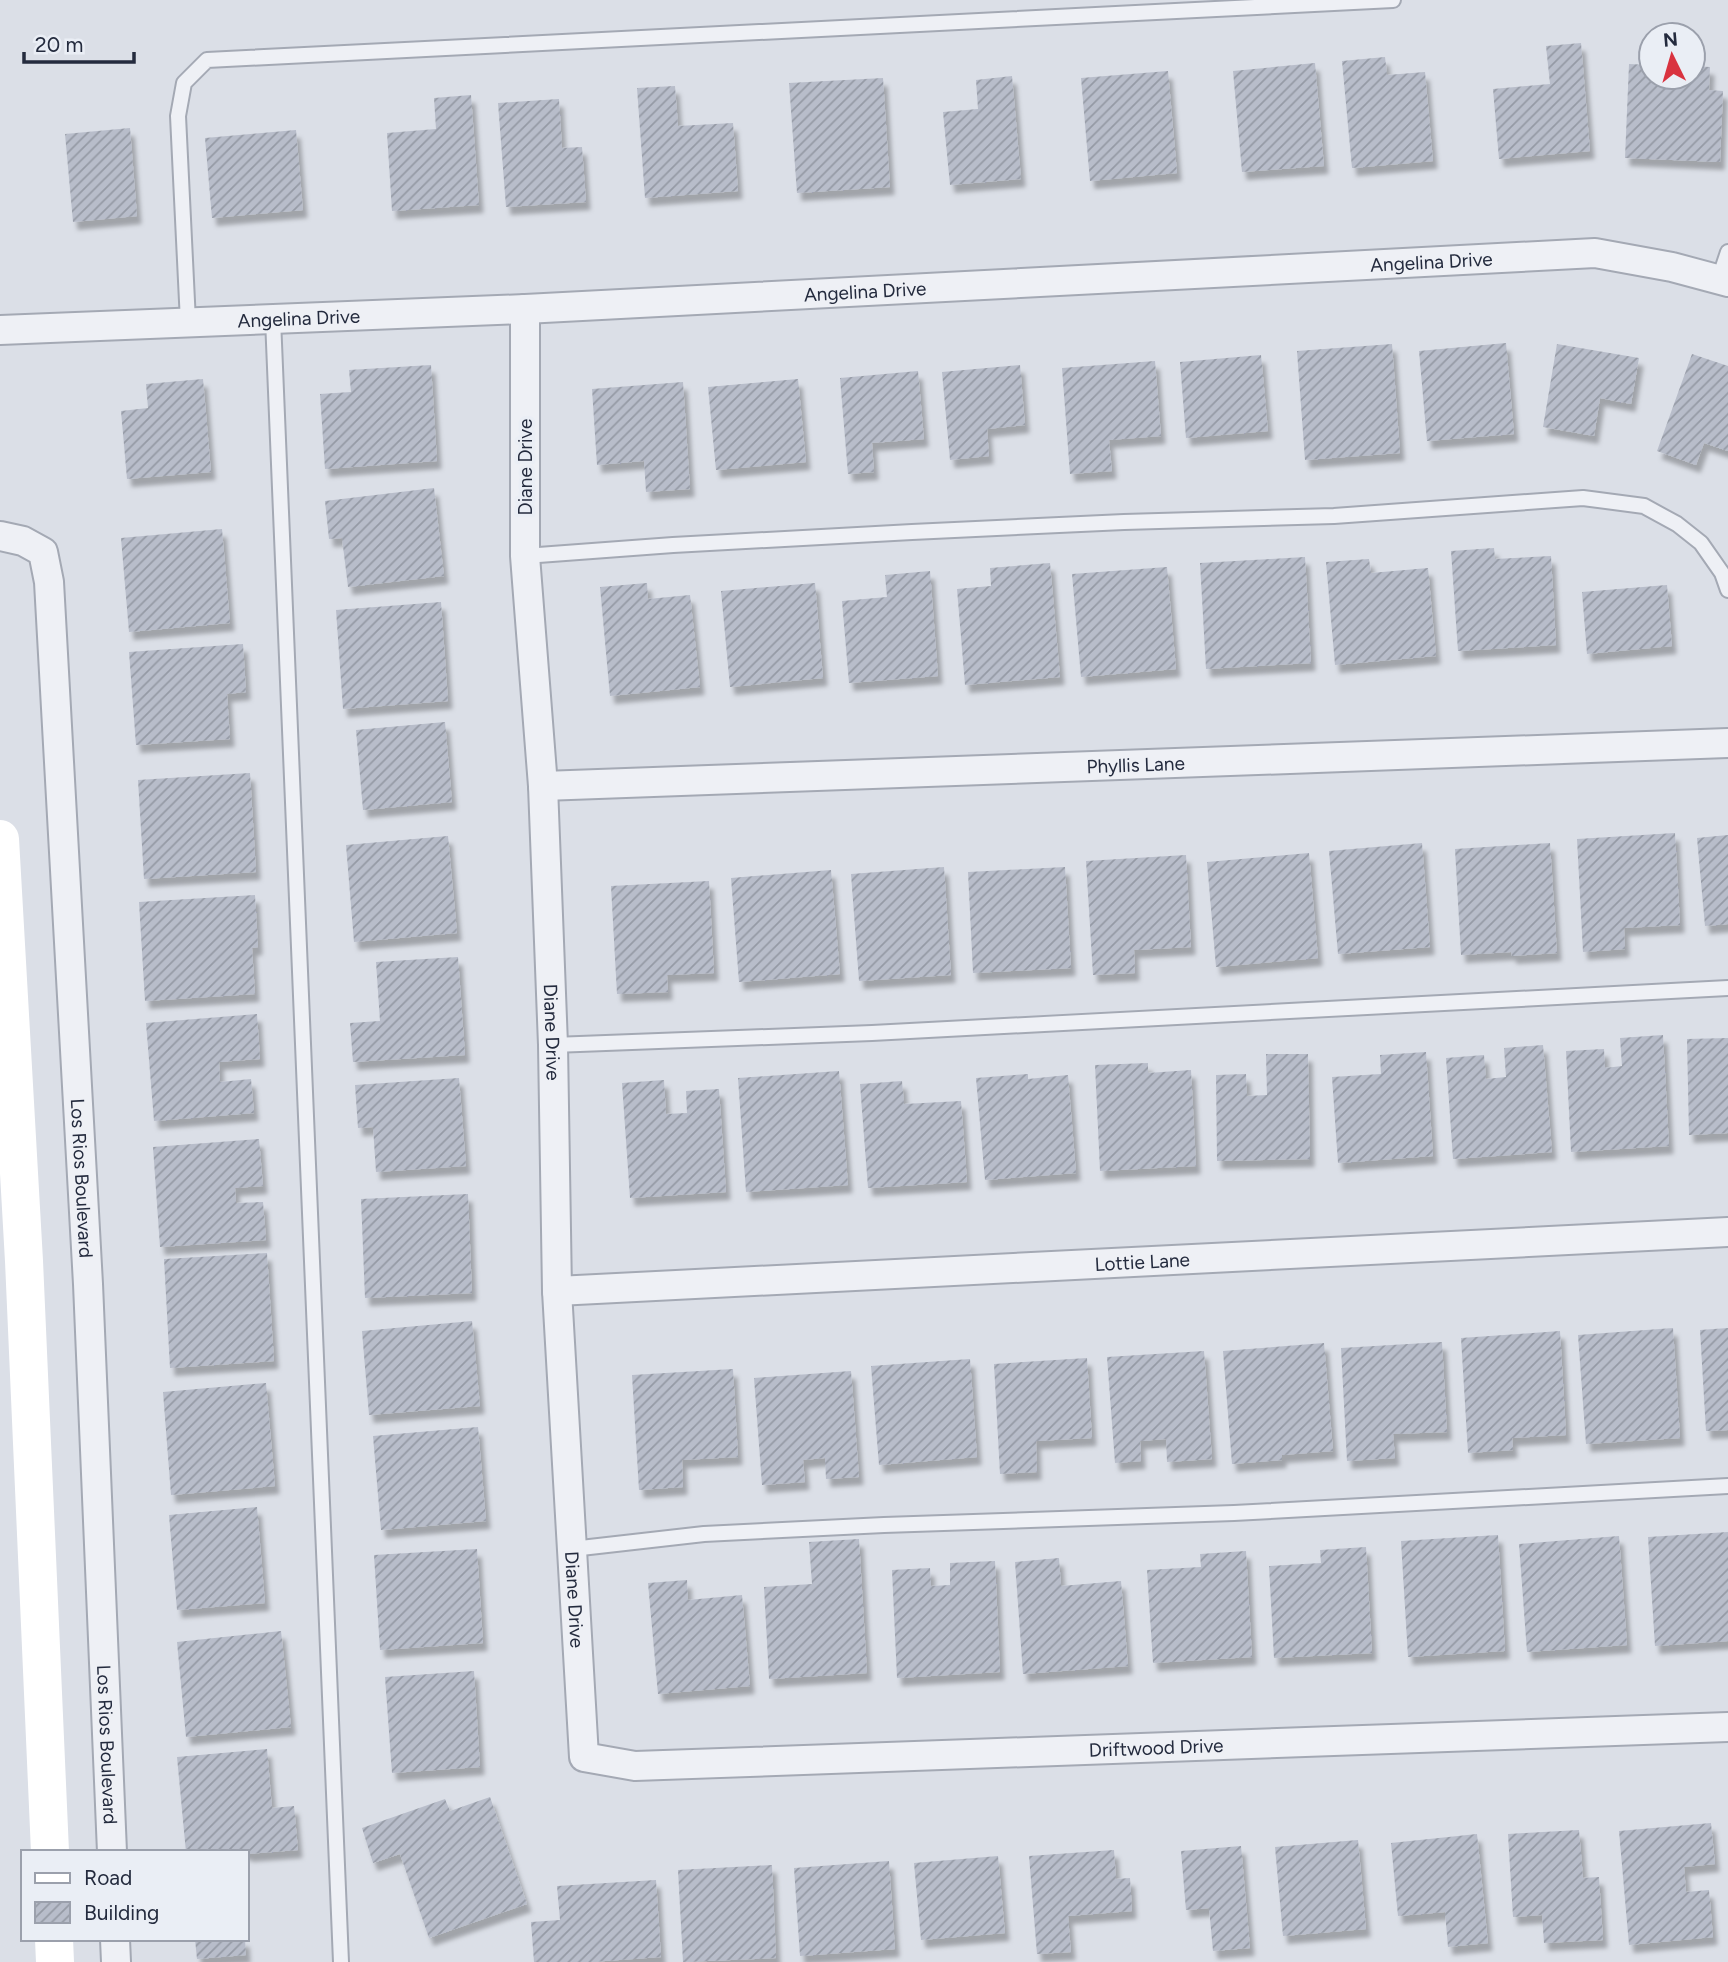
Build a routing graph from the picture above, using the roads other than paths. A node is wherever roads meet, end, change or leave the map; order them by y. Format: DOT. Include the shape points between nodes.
graph roads {
  1 [pos="1394,0"];
  2 [pos="1728,251"];
  3 [pos="1723,281"];
  4 [pos="525,309"];
  5 [pos="273,318"];
  6 [pos="188,322"];
  7 [pos="0,330"];
  8 [pos="0,536"];
  9 [pos="524,556"];
  10 [pos="1728,590"];
  11 [pos="1728,743"];
  12 [pos="543,786"];
  13 [pos="0,839"];
  14 [pos="1728,988"];
  15 [pos="553,1045"];
  16 [pos="1728,1232"];
  17 [pos="557,1291"];
  18 [pos="1728,1486"];
  19 [pos="572,1549"];
  20 [pos="1728,1727"];
  21 [pos="584,1757"];
  22 [pos="50,1850"];
  23 [pos="112,1850"];
  24 [pos="54,1941"];
  25 [pos="115,1941"];
  26 [pos="55,1962"];
  27 [pos="116,1962"];
  28 [pos="341,1962"];
  1 -- 6 [label="lane" via="207,60 184,83 178,116"];
  2 -- 3 [label="lane"];
  3 -- 4 [label="street, Angelina Drive" via="1595,253"];
  4 -- 5 [label="street, Angelina Drive"];
  4 -- 9 [label="street, Diane Drive"];
  5 -- 6 [label="street, Angelina Drive"];
  5 -- 28 [label="lane"];
  6 -- 7 [label="street, Angelina Drive"];
  8 -- 23 [label="street, Los Rios Boulevard" via="43,552 49,582 88,1284"];
  9 -- 10 [label="lane" via="912,532 1334,516 1583,498 1644,506 1677,524 1701,543"];
  9 -- 12 [label="street, Diane Drive"];
  11 -- 12 [label="street, Phyllis Lane"];
  12 -- 15 [label="street, Diane Drive"];
  13 -- 22 [label="main road"];
  14 -- 15 [label="lane"];
  15 -- 17 [label="street, Diane Drive"];
  16 -- 17 [label="street, Lottie Lane"];
  17 -- 19 [label="street, Diane Drive"];
  18 -- 19 [label="lane" via="1234,1513 704,1534"];
  19 -- 21 [label="street, Diane Drive"];
  20 -- 21 [label="street, Driftwood Drive" via="635,1766"];
  24 -- 26 [label="main road"];
  25 -- 27 [label="street"];
}
